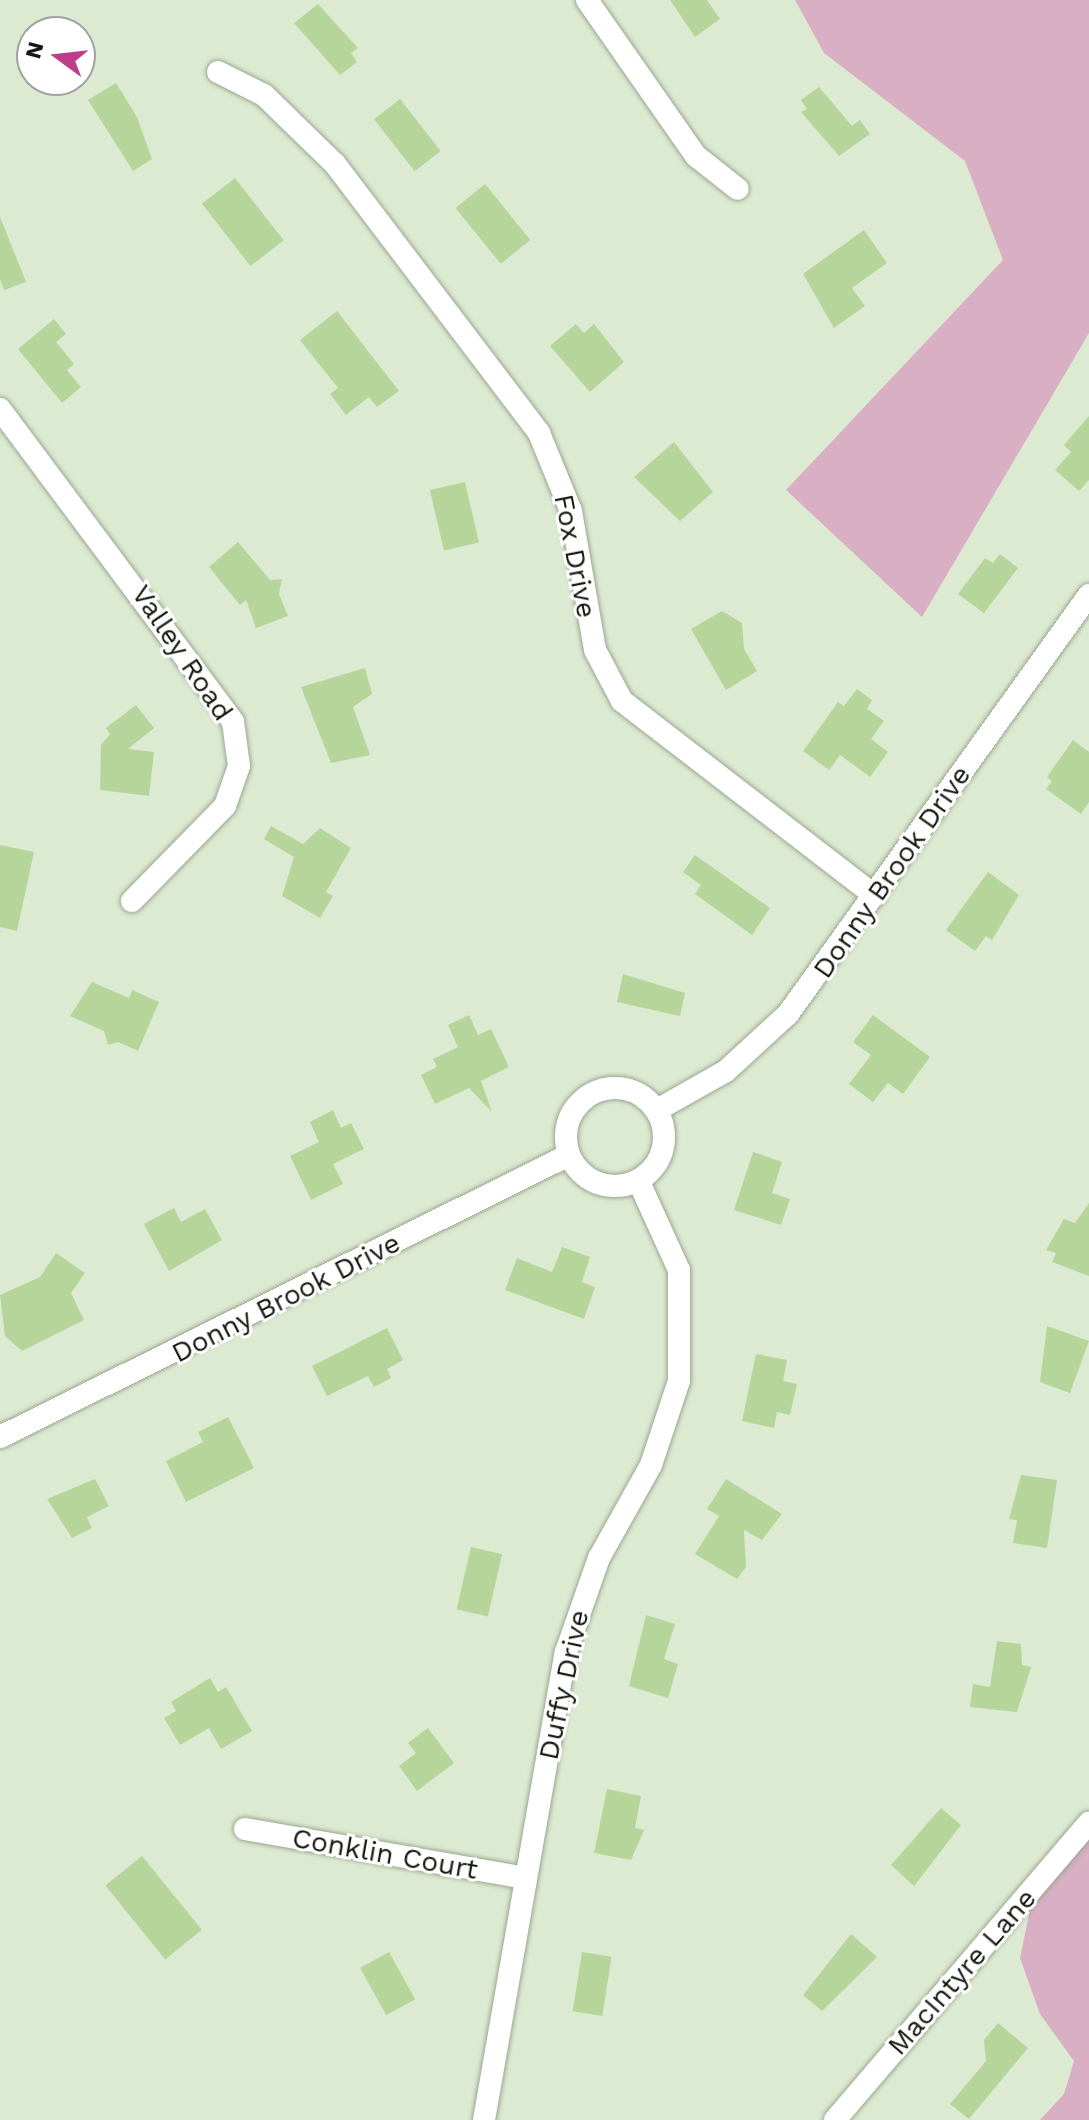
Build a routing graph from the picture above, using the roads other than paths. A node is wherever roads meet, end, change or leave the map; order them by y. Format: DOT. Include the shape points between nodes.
graph roads {
  1 [pos="587,0"];
  2 [pos="218,72"];
  3 [pos="738,189"];
  4 [pos="0,409"];
  5 [pos="1089,595"];
  6 [pos="875,896"];
  7 [pos="132,901"];
  8 [pos="657,1110"];
  9 [pos="569,1155"];
  10 [pos="638,1180"];
  11 [pos="0,1437"];
  12 [pos="1089,1823"];
  13 [pos="245,1829"];
  14 [pos="526,1878"];
  15 [pos="484,2120"];
  16 [pos="835,2120"];
  1 -- 3 [label="street" via="696,156"];
  2 -- 6 [label="street, Fox Drive" via="264,95 335,164 539,433 571,511 595,650 622,701"];
  4 -- 7 [label="street, Valley Road" via="233,722 239,766 225,806"];
  5 -- 6 [label="street, Donny Brook Drive"];
  6 -- 8 [label="street, Donny Brook Drive" via="816,979 762,1040 715,1079"];
  8 -- 9 [label="street" via="632,1090 600,1089 574,1109 567,1132"];
  8 -- 10 [label="street" via="664,1141 660,1157"];
  9 -- 10 [label="street" via="578,1170 606,1185"];
  9 -- 11 [label="street, Donny Brook Drive"];
  10 -- 14 [label="street, Duffy Drive" via="679,1270 679,1381 651,1465 580,1604"];
  12 -- 16 [label="street, MacIntyre Lane"];
  13 -- 14 [label="street, Conklin Court"];
  14 -- 15 [label="street, Duffy Drive"];
}
